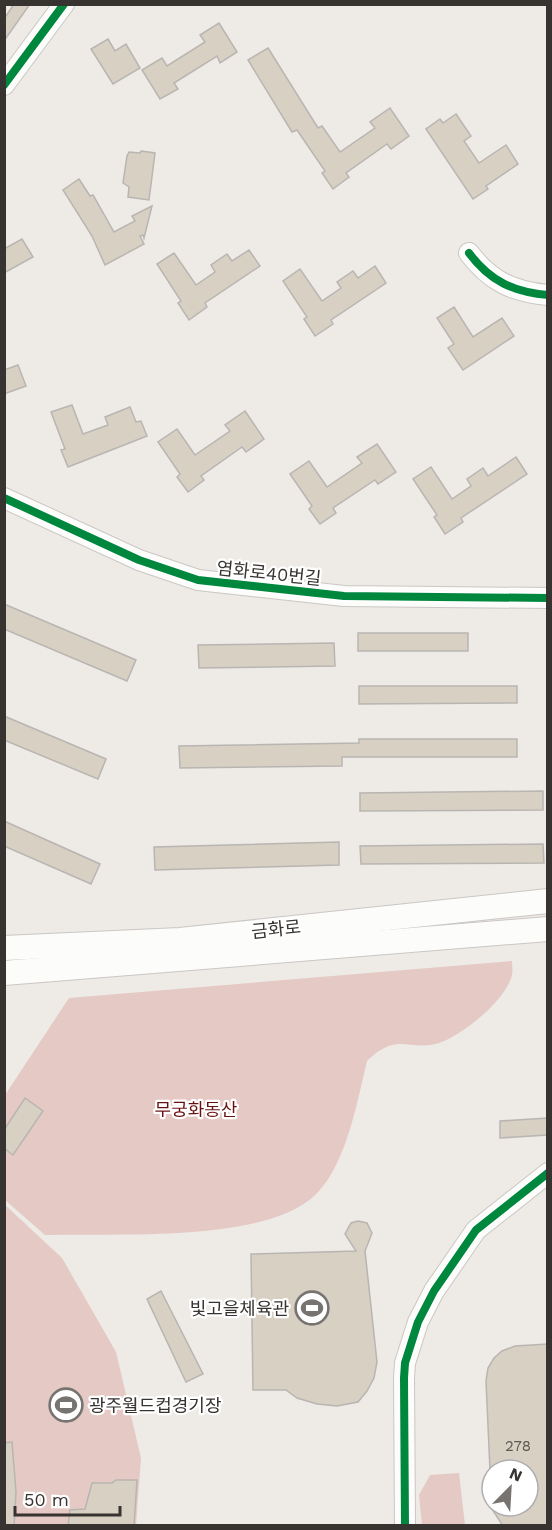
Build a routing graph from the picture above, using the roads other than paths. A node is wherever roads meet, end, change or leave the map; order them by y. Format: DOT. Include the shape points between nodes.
graph roads {
  1 [pos="64,4"];
  2 [pos="8,73"];
  3 [pos="469,253"];
  4 [pos="548,295"];
  5 [pos="4,498"];
  6 [pos="548,598"];
  7 [pos="548,901"];
  8 [pos="548,929"];
  9 [pos="4,948"];
  10 [pos="4,973"];
  11 [pos="548,1173"];
  12 [pos="405,1526"];
  1 -- 2 [label="street"];
  3 -- 4 [label="street" via="495,280 517,291"];
  5 -- 6 [label="street, 염화로40번길" via="122,553 198,580 344,597"];
  7 -- 9 [label="main road, 금화로" via="180,940"];
  8 -- 10 [label="main road, 금화로"];
  11 -- 12 [label="street" via="476,1230 418,1322 404,1378"];
}
